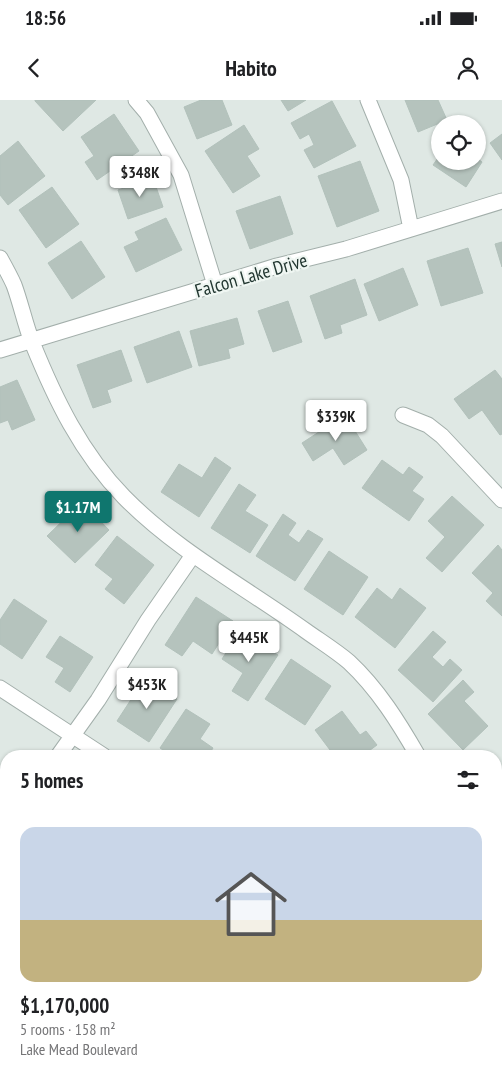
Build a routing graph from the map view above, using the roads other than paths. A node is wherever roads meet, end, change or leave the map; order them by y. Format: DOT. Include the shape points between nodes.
graph roads {
  1 [pos="136,100"];
  2 [pos="368,100"];
  3 [pos="502,201"];
  4 [pos="410,229"];
  5 [pos="0,258"];
  6 [pos="214,285"];
  7 [pos="32,341"];
  8 [pos="0,350"];
  9 [pos="403,414"];
  10 [pos="502,500"];
  11 [pos="192,555"];
  12 [pos="0,688"];
  13 [pos="74,736"];
  14 [pos="63,750"];
  15 [pos="95,750"];
  16 [pos="414,750"];
  1 -- 6 [label="street" via="147,113 181,176"];
  2 -- 4 [label="street" via="401,180"];
  3 -- 4 [label="street, Falcon Lake Drive"];
  4 -- 6 [label="street, Falcon Lake Drive"];
  5 -- 7 [label="street" via="13,283"];
  6 -- 7 [label="street, Falcon Lake Drive"];
  7 -- 8 [label="street, Falcon Lake Drive"];
  7 -- 11 [label="street" via="59,404 100,469 151,523"];
  9 -- 10 [label="street" via="428,425 442,436"];
  11 -- 13 [label="street"];
  11 -- 16 [label="street" via="348,662 379,696"];
  12 -- 13 [label="street"];
  13 -- 14 [label="street"];
  13 -- 15 [label="street"];
}
